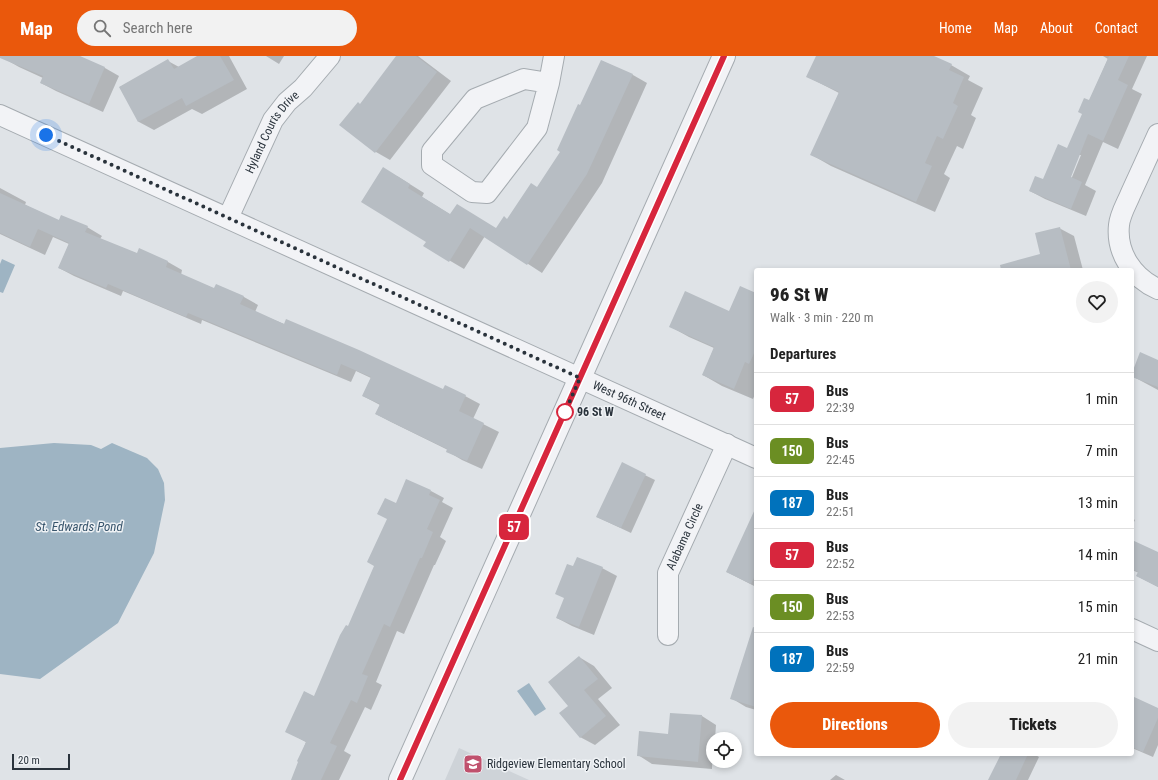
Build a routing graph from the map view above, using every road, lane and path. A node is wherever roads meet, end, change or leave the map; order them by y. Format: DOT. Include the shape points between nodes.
graph roads {
  1 [pos="330,56"];
  2 [pos="554,56"];
  3 [pos="724,56"];
  4 [pos="549,84"];
  5 [pos="0,114"];
  6 [pos="1158,134"];
  7 [pos="228,218"];
  8 [pos="1132,268"];
  9 [pos="1134,271"];
  10 [pos="1158,289"];
  11 [pos="580,378"];
  12 [pos="727,444"];
  13 [pos="754,457"];
  14 [pos="1134,630"];
  15 [pos="668,635"];
  16 [pos="1158,641"];
  17 [pos="400,780"];
  1 -- 7 [label="street, Hyland Courts Drive" via="273,120"];
  2 -- 4 [label="street"];
  3 -- 11 [label="street"];
  4 -- 4 [label="street" via="537,128 487,193 472,192 432,165 432,151 475,99 524,78"];
  5 -- 7 [label="street, West 96th Street"];
  6 -- 8 [label="street" via="1119,224 1120,244"];
  7 -- 11 [label="street, West 96th Street"];
  9 -- 10 [label="street"];
  11 -- 12 [label="street, West 96th Street"];
  11 -- 17 [label="street"];
  12 -- 13 [label="street, West 96th Street"];
  12 -- 15 [label="street, Alabama Circle" via="668,573"];
  14 -- 16 [label="street"];
}
